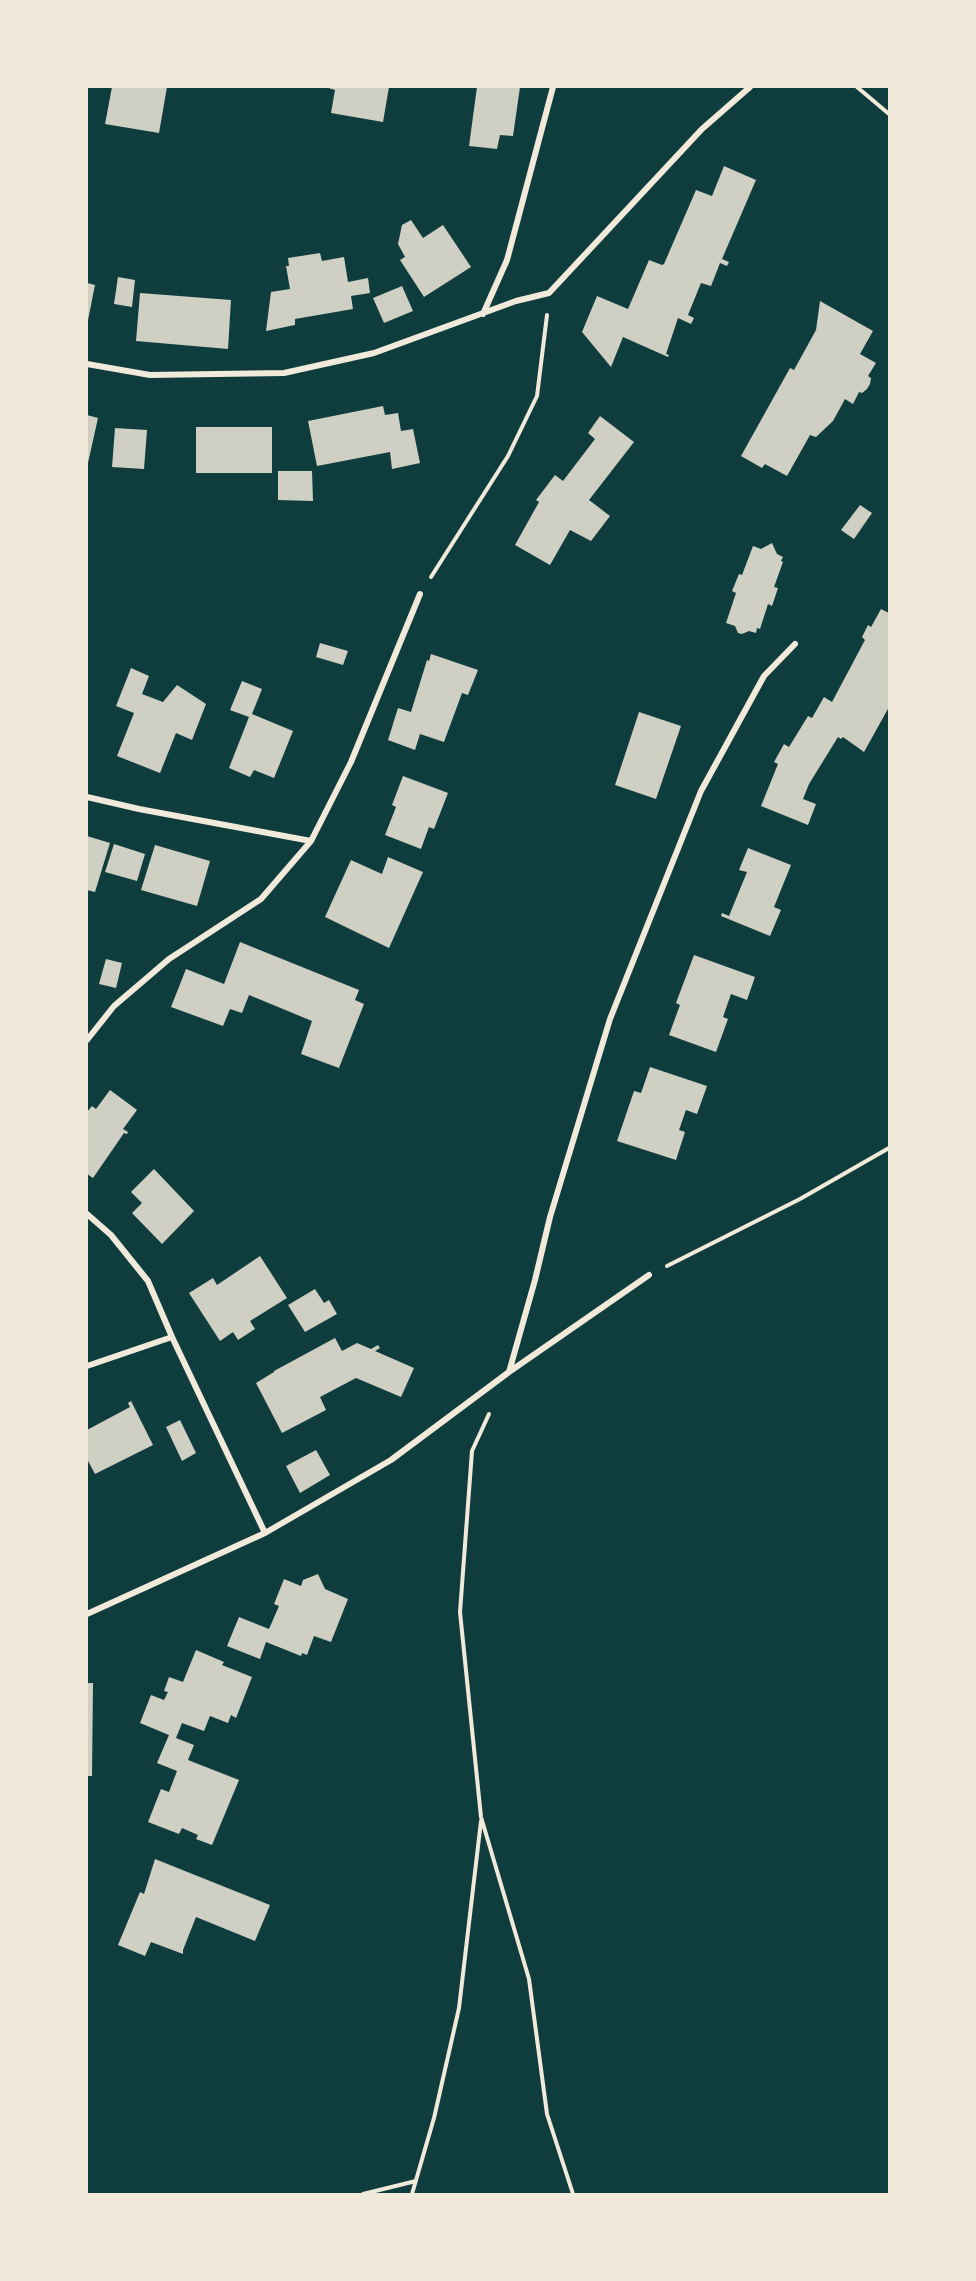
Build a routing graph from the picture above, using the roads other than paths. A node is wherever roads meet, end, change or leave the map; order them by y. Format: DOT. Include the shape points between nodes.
graph roads {
  1 [pos="553,87"];
  2 [pos="750,87"];
  3 [pos="483,314"];
  4 [pos="87,364"];
  5 [pos="420,594"];
  6 [pos="795,644"];
  7 [pos="87,797"];
  8 [pos="311,841"];
  9 [pos="87,1040"];
  10 [pos="87,1214"];
  11 [pos="649,1275"];
  12 [pos="172,1337"];
  13 [pos="87,1366"];
  14 [pos="509,1372"];
  15 [pos="265,1533"];
  16 [pos="87,1614"];
  1 -- 3 [label="street" via="507,260"];
  2 -- 3 [label="street" via="702,129 549,293"];
  3 -- 4 [label="street" via="374,353 285,373 150,375"];
  5 -- 8 [label="street" via="351,762"];
  6 -- 14 [label="street" via="764,676 701,791 610,1020 550,1217"];
  7 -- 8 [label="street"];
  8 -- 9 [label="street" via="261,899 169,959 114,1006"];
  10 -- 12 [label="street" via="111,1235 148,1281"];
  11 -- 14 [label="street"];
  12 -- 13 [label="street"];
  12 -- 15 [label="street"];
  14 -- 15 [label="street" via="391,1460"];
  15 -- 16 [label="street"];
}
